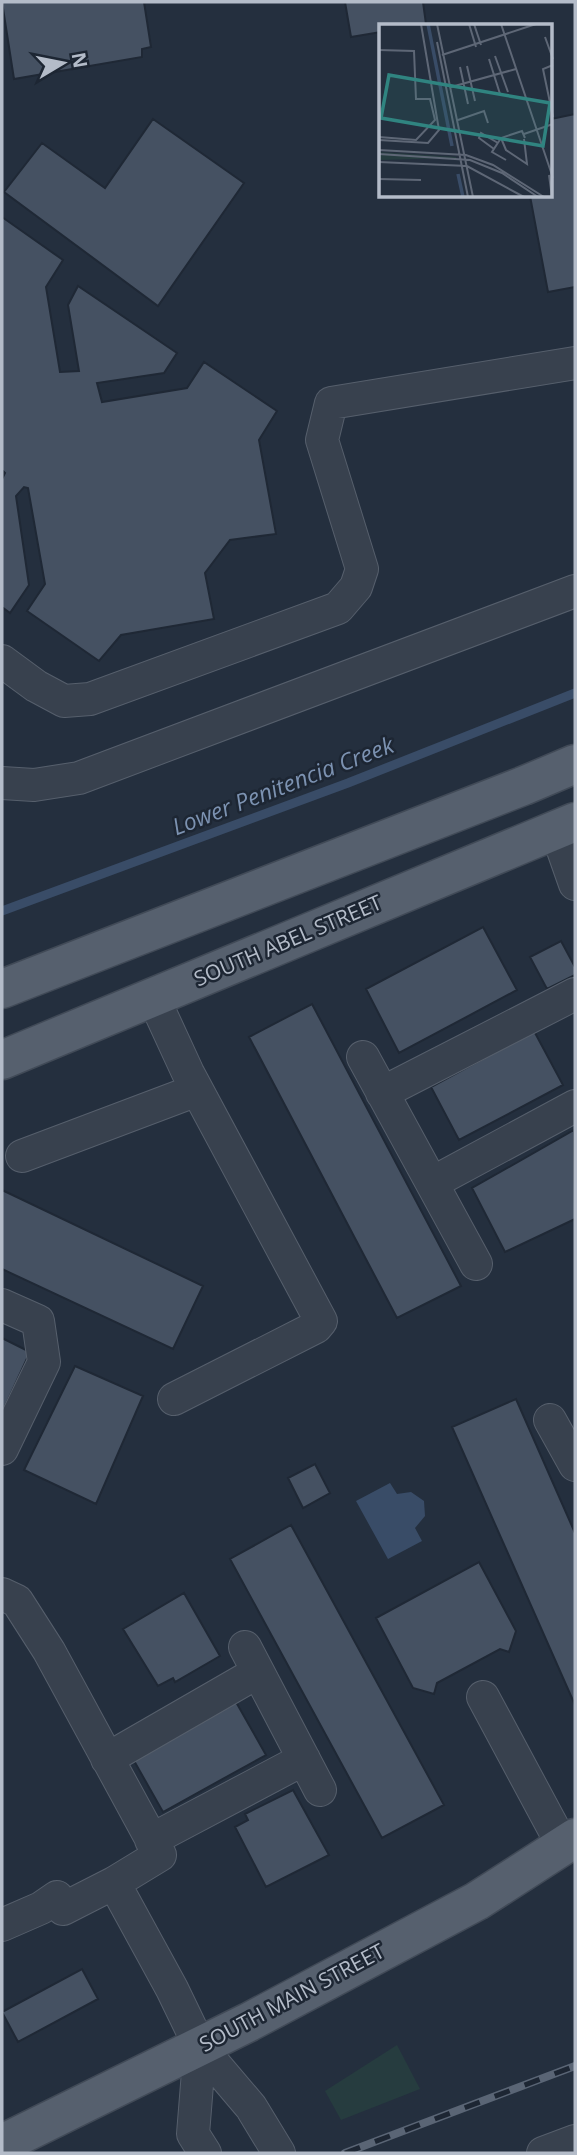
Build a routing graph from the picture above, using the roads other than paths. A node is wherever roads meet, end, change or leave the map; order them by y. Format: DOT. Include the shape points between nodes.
graph roads {
  1 [pos="575,363"];
  2 [pos="575,591"];
  3 [pos="2,662"];
  4 [pos="575,764"];
  5 [pos="2,783"];
  6 [pos="523,786"];
  7 [pos="559,829"];
  8 [pos="575,884"];
  9 [pos="2,989"];
  10 [pos="575,994"];
  11 [pos="153,997"];
  12 [pos="363,1057"];
  13 [pos="2,1060"];
  14 [pos="197,1090"];
  15 [pos="382,1093"];
  16 [pos="575,1106"];
  17 [pos="22,1156"];
  18 [pos="432,1183"];
  19 [pos="476,1264"];
  20 [pos="2,1305"];
  21 [pos="174,1399"];
  22 [pos="551,1420"];
  23 [pos="2,1449"];
  24 [pos="575,1465"];
  25 [pos="7,1602"];
  26 [pos="483,1697"];
  27 [pos="107,1759"];
  28 [pos="304,1759"];
  29 [pos="320,1790"];
  30 [pos="151,1840"];
  31 [pos="569,1842"];
  32 [pos="114,1883"];
  33 [pos="2,1925"];
  34 [pos="200,2046"];
  35 [pos="2,2144"];
  36 [pos="205,2153"];
  37 [pos="279,2153"];
  1 -- 3 [label="street" via="331,403 322,440 362,569 356,587 338,608 90,699 64,701"];
  2 -- 5 [label="street" via="79,778 34,785"];
  4 -- 6 [label="main road"];
  6 -- 7 [label="main road"];
  6 -- 9 [label="main road"];
  7 -- 8 [label="street"];
  7 -- 11 [label="main road, SOUTH ABEL STREET"];
  10 -- 15 [label="street"];
  11 -- 13 [label="main road, SOUTH ABEL STREET"];
  11 -- 14 [label="street"];
  12 -- 15 [label="street"];
  14 -- 17 [label="street"];
  14 -- 21 [label="street" via="321,1321 316,1328"];
  15 -- 18 [label="street"];
  16 -- 18 [label="street"];
  18 -- 19 [label="street"];
  20 -- 23 [label="street" via="38,1321 44,1362"];
  22 -- 24 [label="street"];
  25 -- 27 [label="street" via="49,1651"];
  26 -- 31 [label="street"];
  27 -- 28 [label="street" via="251,1659"];
  27 -- 30 [label="street"];
  28 -- 29 [label="street"];
  28 -- 30 [label="street"];
  30 -- 32 [label="street" via="160,1856"];
  31 -- 34 [label="main road, SOUTH MAIN STREET" via="477,1901"];
  32 -- 33 [label="street"];
  32 -- 34 [label="street"];
  34 -- 35 [label="main road, SOUTH MAIN STREET"];
  34 -- 36 [label="street" via="193,2134"];
  34 -- 37 [label="street" via="251,2108"];
}
